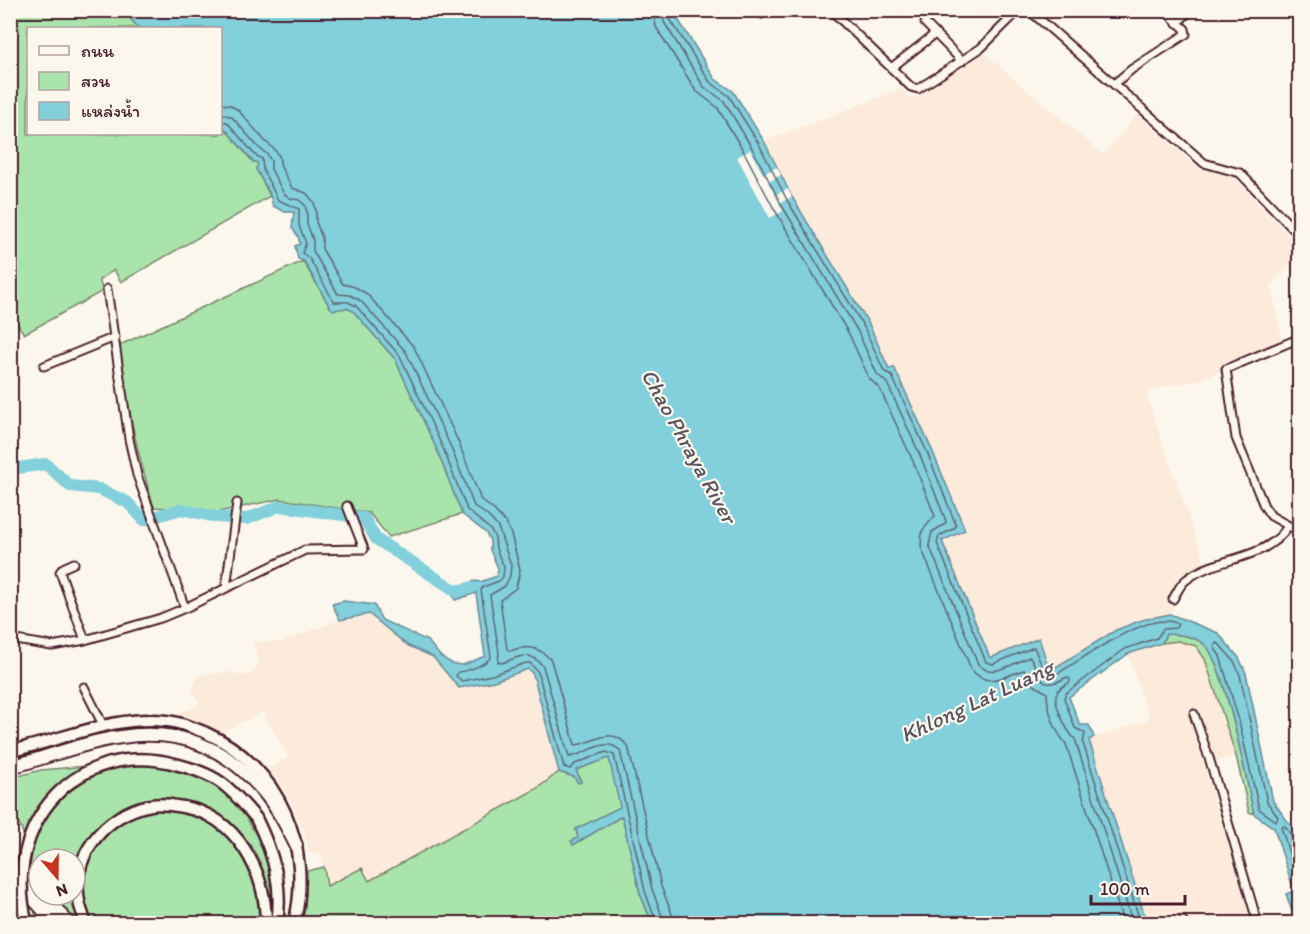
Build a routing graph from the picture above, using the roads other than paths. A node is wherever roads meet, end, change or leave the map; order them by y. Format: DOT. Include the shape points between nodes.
graph roads {
  1 [pos="831,10"];
  2 [pos="1019,10"];
  3 [pos="1029,10"];
  4 [pos="1164,10"];
  5 [pos="1191,10"];
  6 [pos="925,23"];
  7 [pos="1177,23"];
  8 [pos="935,34"];
  9 [pos="962,61"];
  10 [pos="891,68"];
  11 [pos="1114,84"];
  12 [pos="1299,236"];
  13 [pos="107,289"];
  14 [pos="115,337"];
  15 [pos="1299,338"];
  16 [pos="44,366"];
  17 [pos="237,506"];
  18 [pos="347,506"];
  19 [pos="1288,526"];
  20 [pos="1299,532"];
  21 [pos="74,563"];
  22 [pos="226,588"];
  23 [pos="1173,599"];
  24 [pos="185,608"];
  25 [pos="10,639"];
  26 [pos="85,640"];
  27 [pos="84,687"];
  28 [pos="1194,714"];
  29 [pos="104,727"];
  30 [pos="10,751"];
  31 [pos="10,767"];
  32 [pos="296,845"];
  33 [pos="10,861"];
  34 [pos="10,873"];
  35 [pos="27,878"];
  36 [pos="54,907"];
  37 [pos="27,924"];
  38 [pos="56,924"];
  39 [pos="69,924"];
  40 [pos="86,924"];
  41 [pos="266,924"];
  42 [pos="277,924"];
  43 [pos="294,924"];
  44 [pos="1258,924"];
  1 -- 10 [label="street"];
  2 -- 9 [label="street" via="985,45"];
  3 -- 11 [label="street"];
  4 -- 7 [label="street"];
  5 -- 7 [label="street"];
  6 -- 8 [label="street"];
  7 -- 11 [label="street" via="1185,29 1184,36"];
  8 -- 9 [label="street"];
  8 -- 10 [label="street"];
  9 -- 10 [label="street" via="918,89"];
  11 -- 12 [label="street" via="1204,163 1240,173"];
  13 -- 14 [label="street"];
  14 -- 16 [label="street"];
  14 -- 24 [label="street" via="137,475"];
  15 -- 19 [label="street" via="1226,369 1236,438 1264,506 1271,516"];
  17 -- 22 [label="street"];
  18 -- 22 [label="street" via="364,549 305,550"];
  19 -- 20 [label="street"];
  19 -- 23 [label="street" via="1280,538 1239,559 1197,572 1184,581"];
  21 -- 26 [label="street" via="60,572"];
  22 -- 24 [label="street"];
  24 -- 26 [label="street"];
  25 -- 26 [label="street" via="52,646"];
  27 -- 29 [label="street"];
  28 -- 44 [label="street"];
  29 -- 30 [label="main road"];
  29 -- 32 [label="main road" via="141,720 168,721 221,740 244,755 266,779 289,819"];
  31 -- 32 [label="highway" via="121,736 166,735 200,742 233,762 263,791"];
  32 -- 43 [label="main road" via="301,885"];
  33 -- 35 [label="highway"];
  34 -- 38 [label="highway"];
  36 -- 39 [label="highway"];
  37 -- 42 [label="main road, bridge" via="21,910 17,867 23,840 38,808 67,779 107,762 136,758 197,770 223,784 256,818 276,867 280,896"];
  40 -- 41 [label="main road" via="78,890 87,849 103,829 124,814 169,804 213,817 244,848 263,890"];
}
